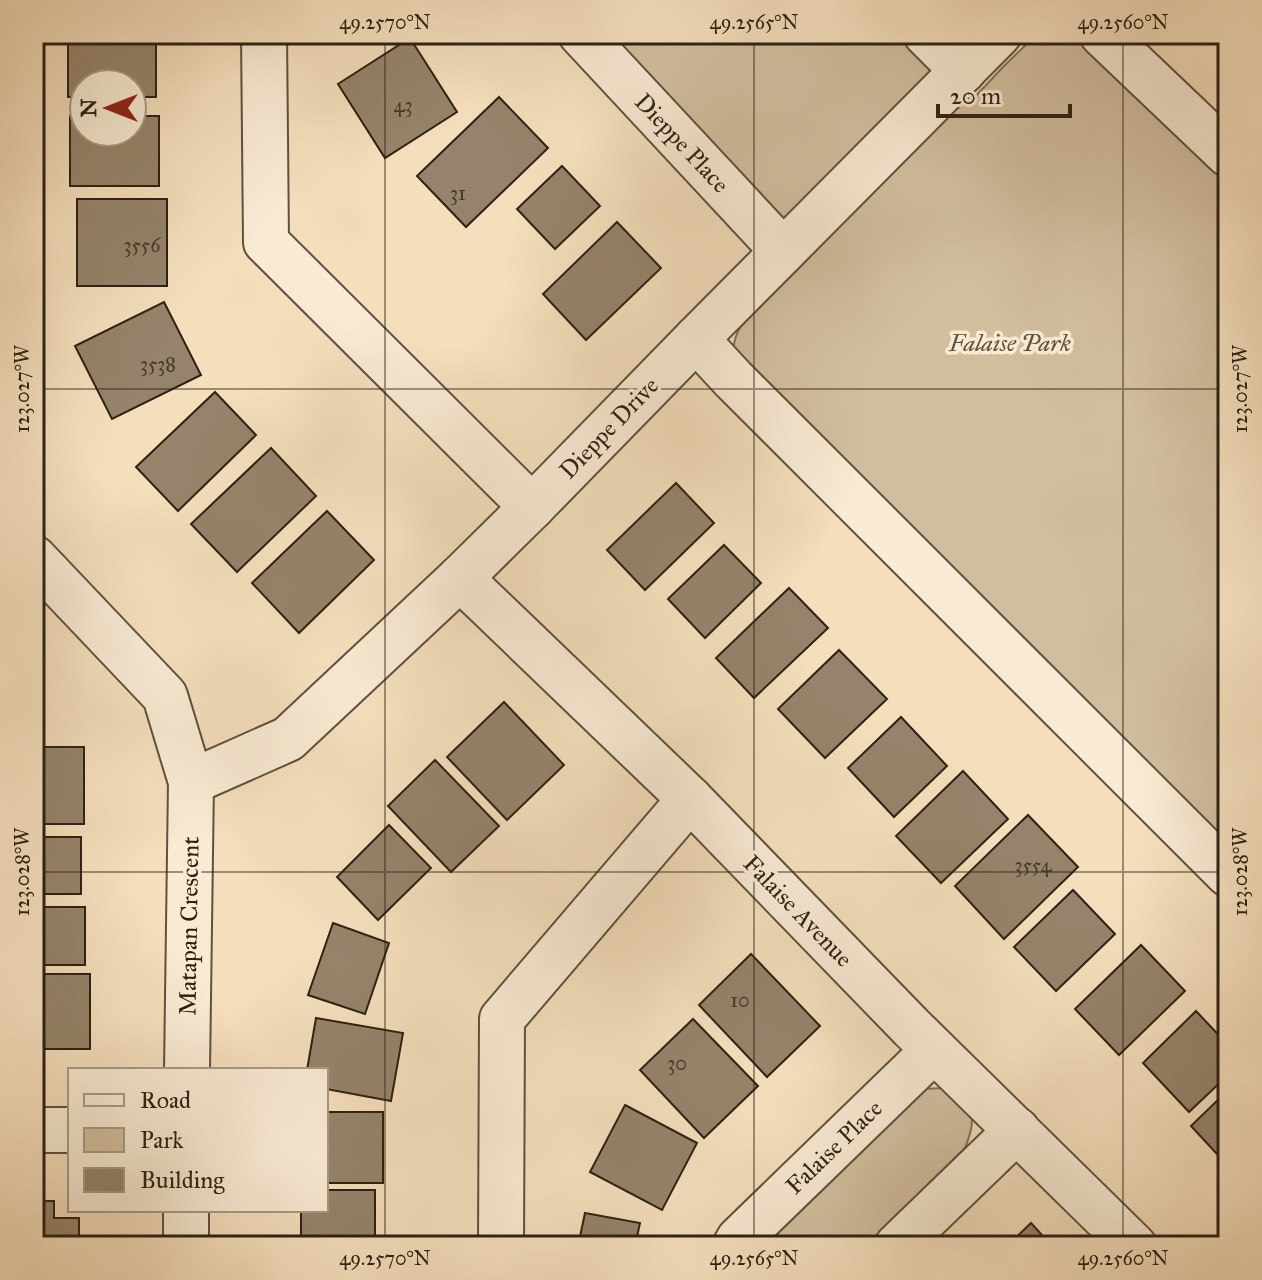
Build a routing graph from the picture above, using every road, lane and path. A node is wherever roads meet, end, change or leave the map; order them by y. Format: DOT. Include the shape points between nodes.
graph roads {
  1 [pos="264,34"];
  2 [pos="581,34"];
  3 [pos="926,34"];
  4 [pos="999,34"];
  5 [pos="1102,34"];
  6 [pos="963,71"];
  7 [pos="1228,154"];
  8 [pos="783,251"];
  9 [pos="696,339"];
  10 [pos="532,507"];
  11 [pos="34,558"];
  12 [pos="460,578"];
  13 [pos="191,782"];
  14 [pos="690,799"];
  15 [pos="1228,874"];
  16 [pos="934,1050"];
  17 [pos="187,1068"];
  18 [pos="34,1130"];
  19 [pos="68,1130"];
  20 [pos="1017,1130"];
  21 [pos="186,1212"];
  22 [pos="186,1246"];
  23 [pos="501,1246"];
  24 [pos="735,1246"];
  25 [pos="897,1246"];
  26 [pos="1134,1246"];
  1 -- 10 [label="street" via="266,242"];
  2 -- 8 [label="street, Dieppe Place"];
  3 -- 6 [label="street"];
  4 -- 6 [label="street, Dieppe Drive"];
  5 -- 7 [label="street"];
  6 -- 8 [label="street, Dieppe Drive"];
  8 -- 9 [label="street, Dieppe Drive"];
  9 -- 10 [label="street, Dieppe Drive"];
  9 -- 15 [label="street"];
  10 -- 12 [label="street, Dieppe Drive"];
  11 -- 13 [label="street, Matapan Crescent" via="165,696"];
  12 -- 13 [label="street, Dieppe Drive" via="288,739"];
  12 -- 14 [label="street, Falaise Avenue"];
  13 -- 17 [label="street, Matapan Crescent"];
  14 -- 16 [label="street, Falaise Avenue"];
  14 -- 23 [label="street" via="502,1019"];
  16 -- 20 [label="street, Falaise Avenue"];
  16 -- 24 [label="street, Falaise Place"];
  18 -- 19 [label="street"];
  20 -- 25 [label="street"];
  20 -- 26 [label="street, Falaise Avenue"];
  21 -- 22 [label="street"];
}
